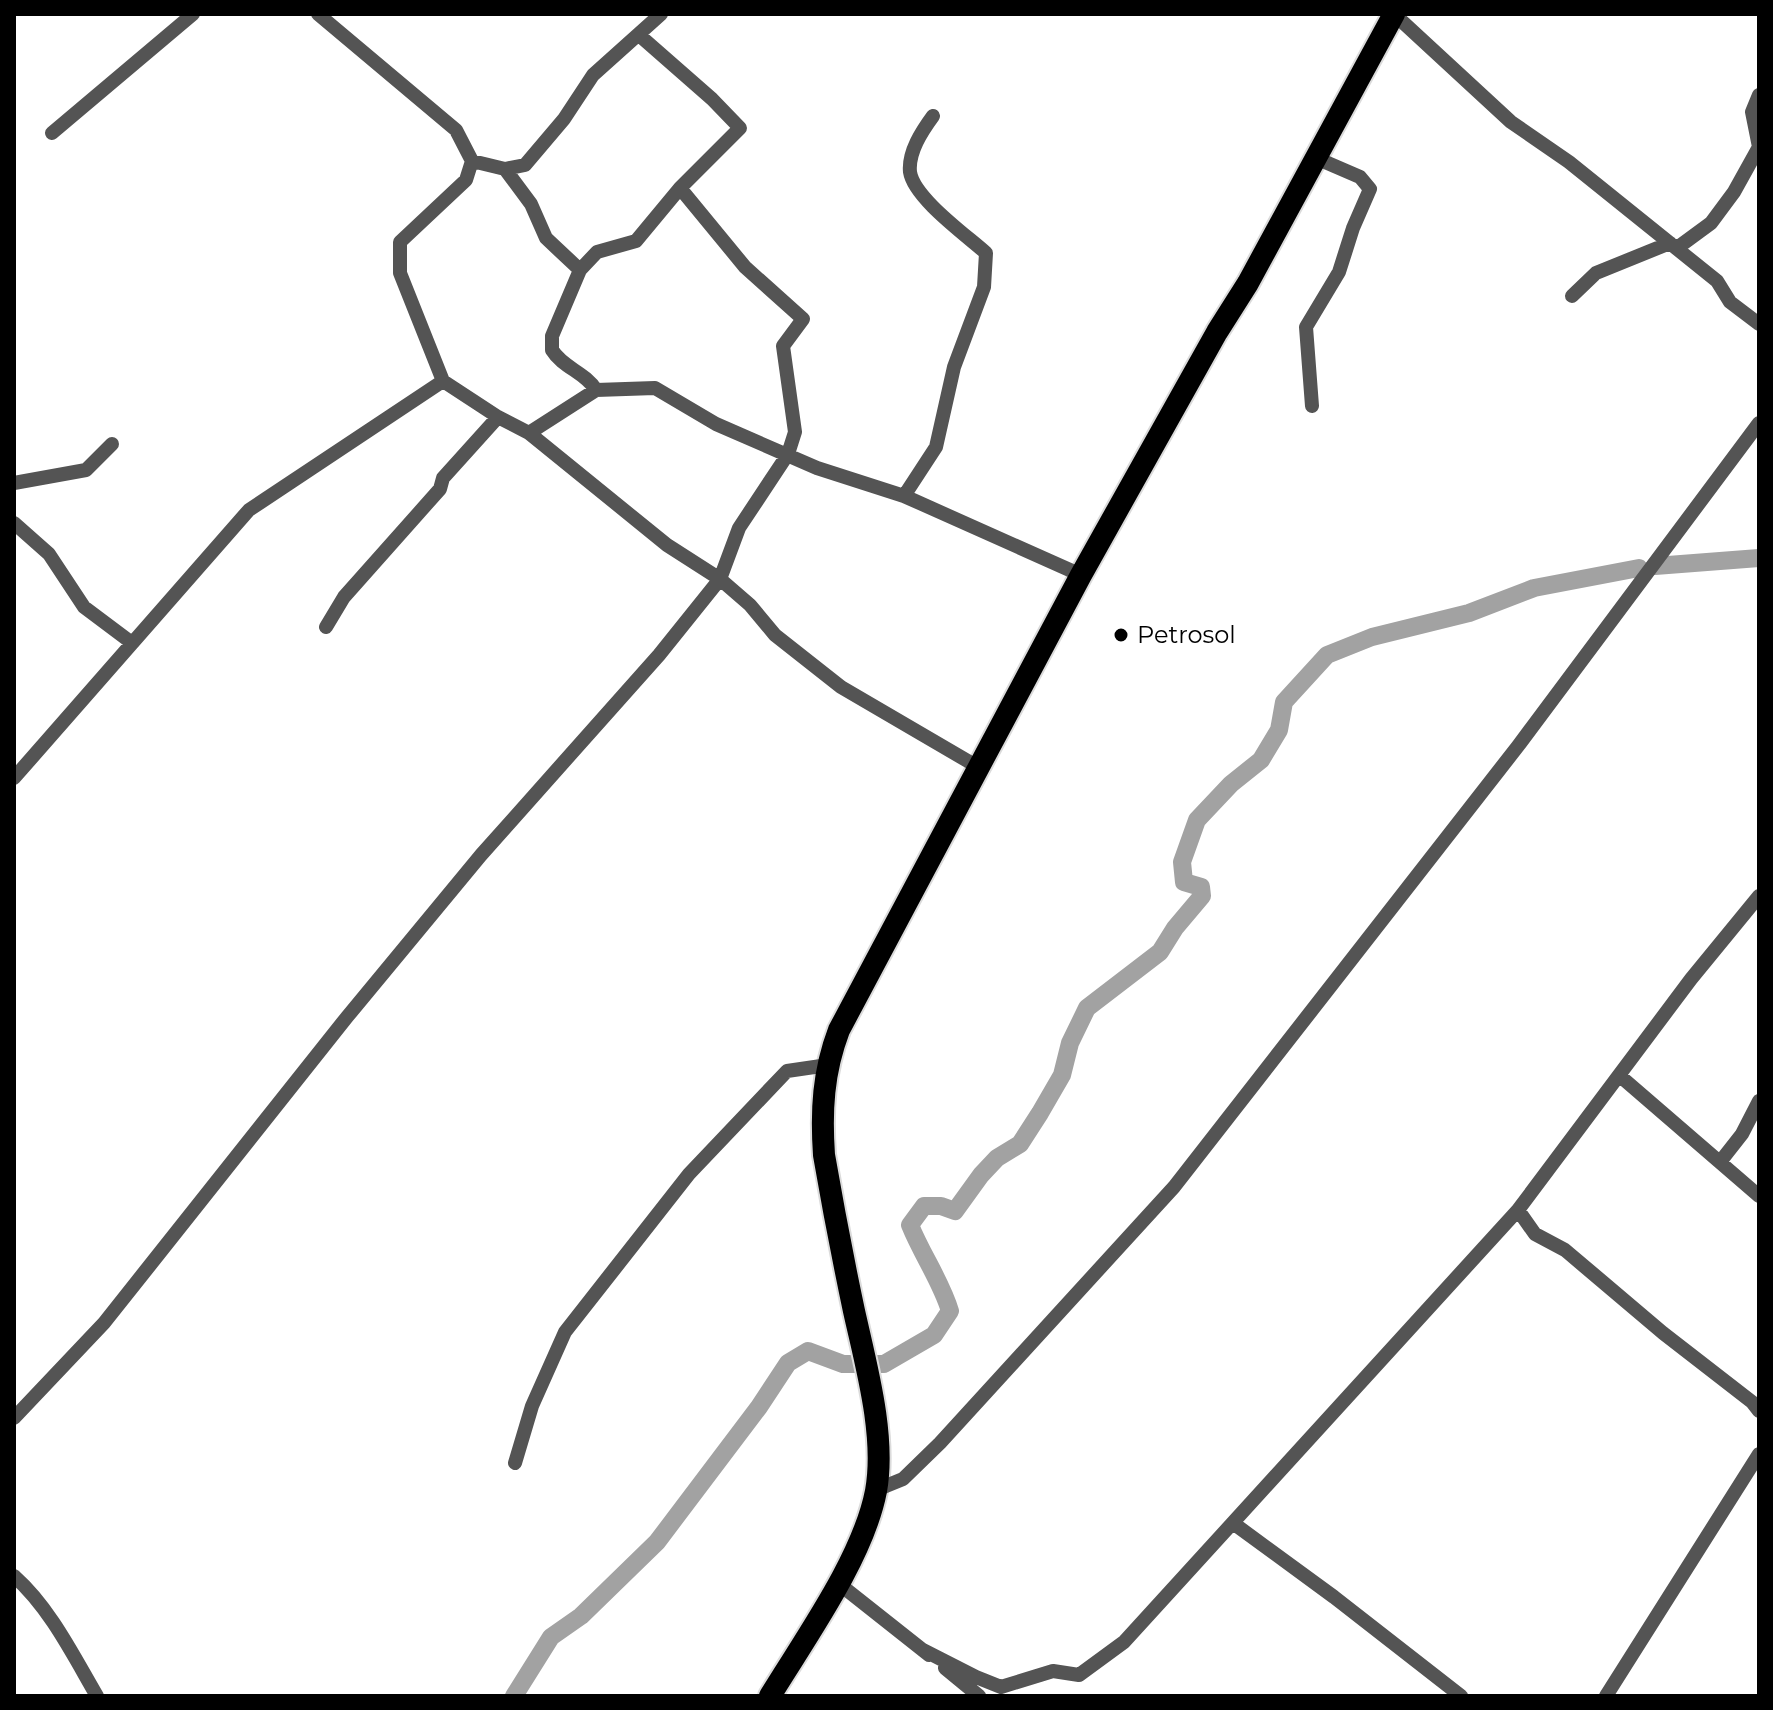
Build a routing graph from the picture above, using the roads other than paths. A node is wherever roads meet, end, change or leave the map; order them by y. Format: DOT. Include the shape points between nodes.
graph roads {
  1 [pos="193,14"];
  2 [pos="318,14"];
  3 [pos="661,14"];
  4 [pos="1378,14"];
  5 [pos="1394,14"];
  6 [pos="639,35"];
  7 [pos="1759,95"];
  8 [pos="933,116"];
  9 [pos="52,133"];
  10 [pos="1316,158"];
  11 [pos="472,161"];
  12 [pos="505,169"];
  13 [pos="680,188"];
  14 [pos="1673,246"];
  15 [pos="580,270"];
  16 [pos="1572,296"];
  17 [pos="1759,324"];
  18 [pos="1217,332"];
  19 [pos="443,381"];
  20 [pos="596,390"];
  21 [pos="1312,406"];
  22 [pos="498,417"];
  23 [pos="1759,423"];
  24 [pos="529,433"];
  25 [pos="112,444"];
  26 [pos="788,454"];
  27 [pos="14,483"];
  28 [pos="904,496"];
  29 [pos="14,523"];
  30 [pos="1081,575"];
  31 [pos="720,579"];
  32 [pos="326,627"];
  33 [pos="132,643"];
  34 [pos="978,767"];
  35 [pos="14,778"];
  36 [pos="1759,896"];
  37 [pos="828,1065"];
  38 [pos="1620,1076"];
  39 [pos="1759,1101"];
  40 [pos="1720,1162"];
  41 [pos="1759,1196"];
  42 [pos="1518,1210"];
  43 [pos="1759,1411"];
  44 [pos="14,1418"];
  45 [pos="1759,1454"];
  46 [pos="515,1463"];
  47 [pos="876,1490"];
  48 [pos="1233,1523"];
  49 [pos="14,1576"];
  50 [pos="838,1583"];
  51 [pos="923,1650"];
  52 [pos="97,1696"];
  53 [pos="770,1696"];
  54 [pos="979,1696"];
  55 [pos="1461,1696"];
  56 [pos="1606,1696"];
  1 -- 9 [label="street"];
  2 -- 11 [label="street" via="456,130"];
  3 -- 6 [label="street"];
  4 -- 18 [label="highway" via="1237,275"];
  5 -- 10 [label="highway"];
  5 -- 14 [label="street" via="1511,122"];
  6 -- 12 [label="street" via="593,75 525,165"];
  6 -- 13 [label="street" via="740,128"];
  7 -- 14 [label="street" via="1752,112 1759,147 1734,192 1711,223"];
  8 -- 28 [label="street" via="911,156 910,174 921,194 986,253 984,287 954,367 936,447"];
  10 -- 18 [label="highway"];
  10 -- 21 [label="street" via="1360,177 1370,189 1339,272 1306,327"];
  11 -- 12 [label="street"];
  11 -- 19 [label="street" via="466,180 400,242 400,273"];
  12 -- 15 [label="street" via="531,204 546,238"];
  13 -- 15 [label="street" via="636,241 597,252"];
  13 -- 26 [label="street" via="745,267 803,319 783,346 795,432"];
  14 -- 16 [label="street" via="1596,273"];
  14 -- 17 [label="street"];
  15 -- 20 [label="street" via="552,336 552,350"];
  18 -- 30 [label="highway"];
  19 -- 22 [label="street"];
  19 -- 33 [label="street" via="249,510"];
  20 -- 24 [label="street"];
  20 -- 26 [label="street" via="655,388 716,424"];
  22 -- 24 [label="street"];
  22 -- 32 [label="street" via="344,597"];
  23 -- 47 [label="street" via="1536,722 1174,1187 940,1443 903,1479"];
  24 -- 31 [label="street" via="667,545"];
  25 -- 27 [label="street" via="86,470"];
  26 -- 28 [label="street"];
  26 -- 31 [label="street" via="739,528"];
  28 -- 30 [label="street"];
  29 -- 33 [label="street" via="49,554 84,607"];
  30 -- 34 [label="highway"];
  31 -- 34 [label="street" via="775,635 841,687"];
  31 -- 44 [label="street" via="481,855 104,1323"];
  33 -- 35 [label="street"];
  34 -- 37 [label="highway" via="847,1010"];
  36 -- 38 [label="street"];
  37 -- 46 [label="street" via="787,1071 689,1174 565,1332 532,1406"];
  37 -- 47 [label="highway" via="824,1155 872,1400 878,1442"];
  38 -- 40 [label="street"];
  38 -- 42 [label="street"];
  39 -- 40 [label="street"];
  40 -- 41 [label="street"];
  42 -- 43 [label="street" via="1535,1234 1565,1250"];
  42 -- 48 [label="street"];
  45 -- 56 [label="street"];
  47 -- 50 [label="highway"];
  48 -- 51 [label="street" via="1124,1642 1079,1675 1053,1671 1001,1687"];
  48 -- 55 [label="street"];
  49 -- 52 [label="street" via="36,1600"];
  50 -- 51 [label="street"];
  50 -- 53 [label="highway"];
  51 -- 54 [label="street"];
}
